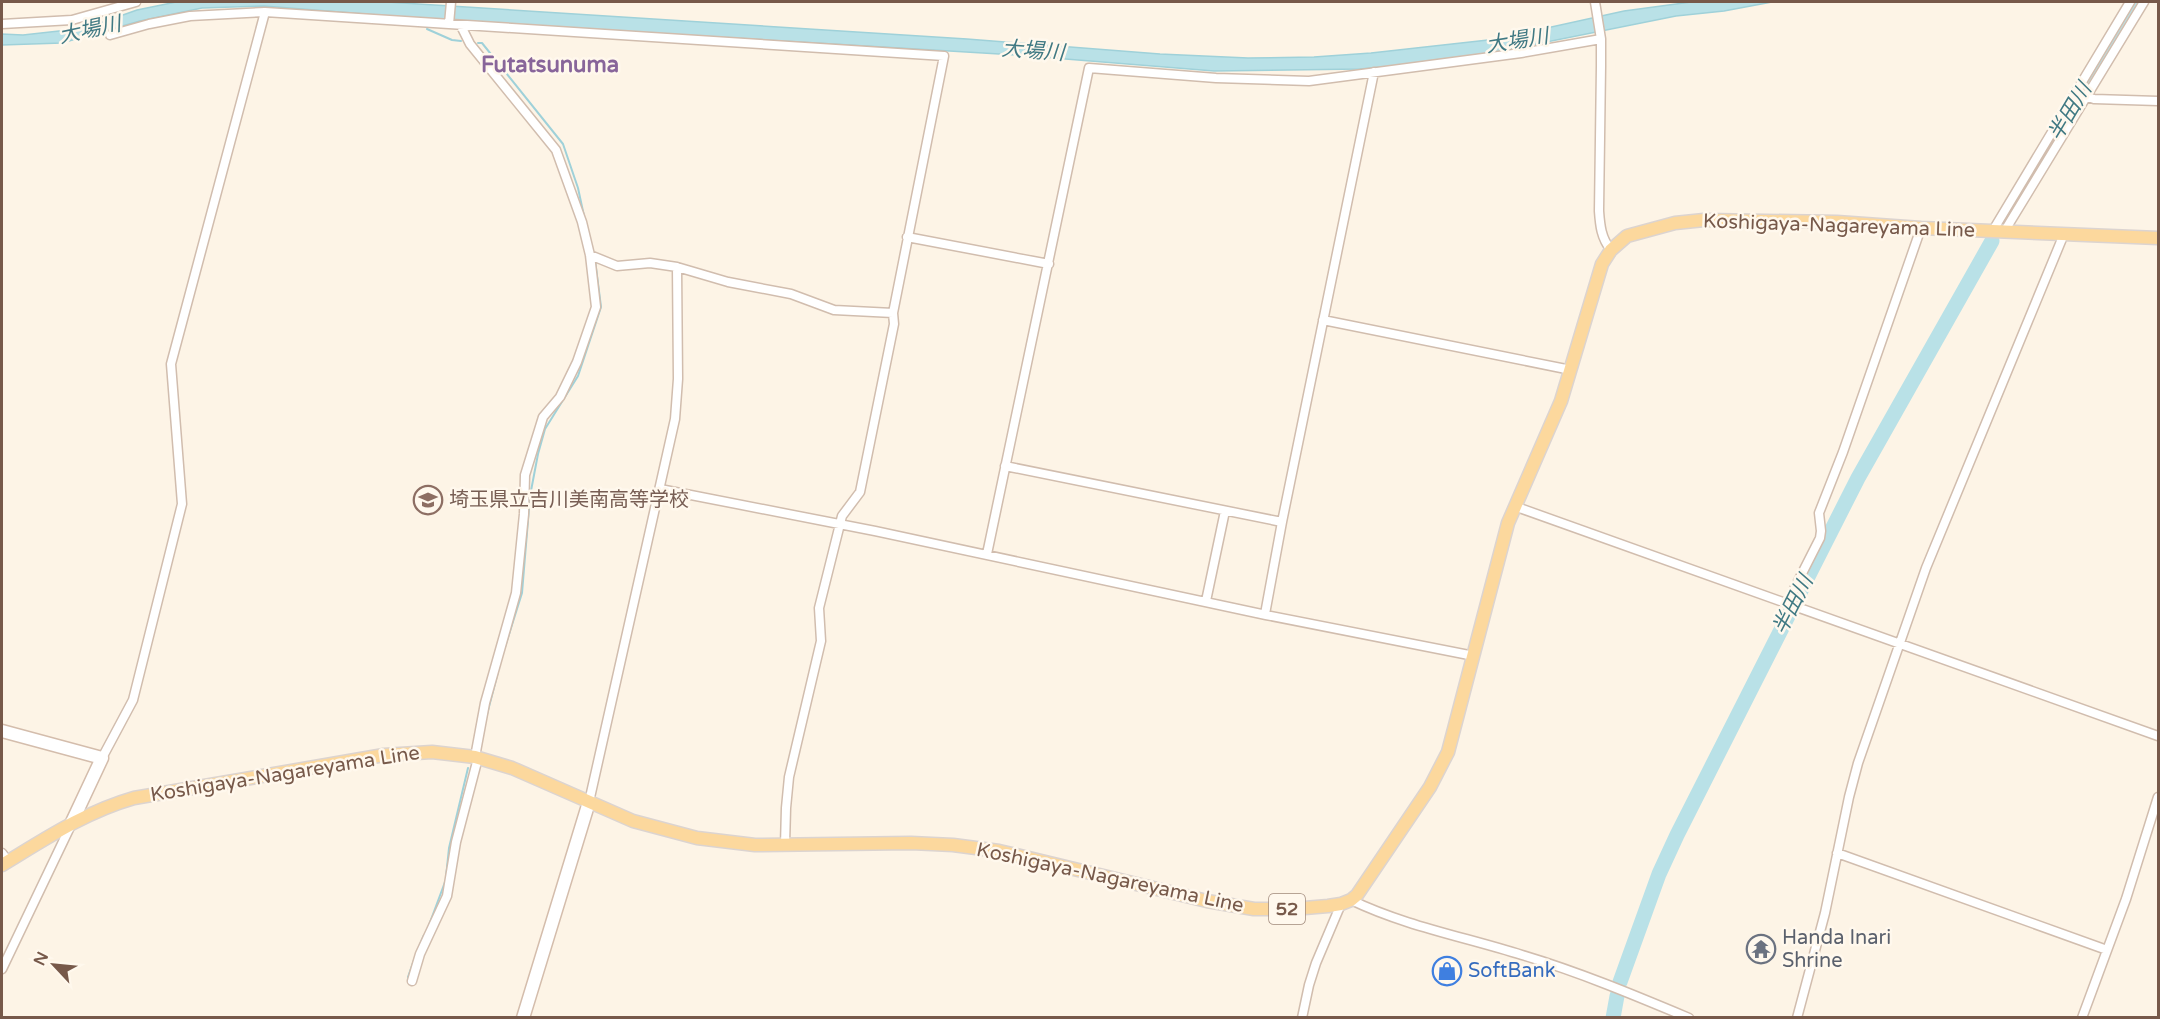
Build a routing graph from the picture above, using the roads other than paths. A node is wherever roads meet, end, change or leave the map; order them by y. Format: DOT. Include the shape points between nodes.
graph roads {
  1 [pos="136,2"];
  2 [pos="451,2"];
  3 [pos="1595,2"];
  4 [pos="2130,2"];
  5 [pos="2144,2"];
  6 [pos="264,12"];
  7 [pos="449,23"];
  8 [pos="2,24"];
  9 [pos="461,26"];
  10 [pos="110,34"];
  11 [pos="1600,36"];
  12 [pos="1374,72"];
  13 [pos="2080,95"];
  14 [pos="2158,101"];
  15 [pos="1921,228"];
  16 [pos="1998,232"];
  17 [pos="2064,234"];
  18 [pos="908,237"];
  19 [pos="2158,238"];
  20 [pos="1611,250"];
  21 [pos="591,255"];
  22 [pos="1049,264"];
  23 [pos="677,267"];
  24 [pos="893,313"];
  25 [pos="1323,320"];
  26 [pos="1571,370"];
  27 [pos="1005,466"];
  28 [pos="660,489"];
  29 [pos="1514,506"];
  30 [pos="1225,511"];
  31 [pos="1282,522"];
  32 [pos="839,524"];
  33 [pos="987,554"];
  34 [pos="1206,601"];
  35 [pos="1791,604"];
  36 [pos="1265,614"];
  37 [pos="1901,644"];
  38 [pos="1474,656"];
  39 [pos="2,731"];
  40 [pos="2158,736"];
  41 [pos="102,758"];
  42 [pos="476,758"];
  43 [pos="2158,797"];
  44 [pos="589,802"];
  45 [pos="72,822"];
  46 [pos="785,845"];
  47 [pos="1838,853"];
  48 [pos="4,860"];
  49 [pos="1346,902"];
  50 [pos="2107,950"];
  51 [pos="2,969"];
  52 [pos="412,981"];
  53 [pos="523,1017"];
  54 [pos="1302,1017"];
  55 [pos="1689,1017"];
  56 [pos="1797,1017"];
  57 [pos="2082,1017"];
  1 -- 8 [label="street" via="72,20"];
  2 -- 7 [label="street"];
  3 -- 11 [label="street"];
  4 -- 13 [label="street"];
  5 -- 13 [label="street"];
  6 -- 7 [label="street"];
  6 -- 10 [label="street" via="190,16"];
  6 -- 41 [label="street" via="171,364 182,504 133,700"];
  7 -- 9 [label="street"];
  9 -- 18 [label="street" via="944,56"];
  9 -- 21 [label="street" via="470,44 556,150"];
  11 -- 12 [label="street" via="1521,53"];
  11 -- 20 [label="street" via="1599,211 1601,232"];
  12 -- 22 [label="street" via="1309,81 1089,68"];
  12 -- 25 [label="street"];
  13 -- 14 [label="street"];
  13 -- 16 [label="street"];
  15 -- 16 [label="main road, Koshigaya-Nagareyama Line"];
  15 -- 20 [label="main road, Koshigaya-Nagareyama Line" via="1837,222 1691,221 1640,231"];
  15 -- 35 [label="street" via="1819,513 1820,538"];
  16 -- 17 [label="main road, Koshigaya-Nagareyama Line"];
  17 -- 19 [label="main road, Koshigaya-Nagareyama Line"];
  17 -- 37 [label="street" via="1946,516"];
  18 -- 22 [label="street"];
  18 -- 24 [label="street"];
  20 -- 26 [label="main road, Koshigaya-Nagareyama Line" via="1597,276"];
  21 -- 23 [label="street" via="617,266 650,263"];
  21 -- 42 [label="street" via="596,307 577,362 560,397 543,417 525,475 516,593 485,703"];
  22 -- 27 [label="street"];
  23 -- 24 [label="street" via="791,294 834,310"];
  23 -- 28 [label="street" via="675,419"];
  24 -- 32 [label="street" via="860,492"];
  25 -- 26 [label="street"];
  25 -- 31 [label="street"];
  26 -- 29 [label="main road, Koshigaya-Nagareyama Line"];
  27 -- 30 [label="street"];
  27 -- 33 [label="street"];
  28 -- 32 [label="street"];
  28 -- 44 [label="street"];
  29 -- 35 [label="street"];
  29 -- 38 [label="main road, Koshigaya-Nagareyama Line"];
  30 -- 31 [label="street"];
  30 -- 34 [label="street"];
  31 -- 36 [label="street"];
  32 -- 33 [label="street"];
  32 -- 46 [label="street" via="819,608 821,641 789,777"];
  33 -- 34 [label="street"];
  34 -- 36 [label="street"];
  35 -- 37 [label="street"];
  36 -- 38 [label="street"];
  37 -- 40 [label="street"];
  37 -- 47 [label="street" via="1858,763"];
  38 -- 49 [label="main road, Koshigaya-Nagareyama Line" via="1443,765"];
  39 -- 41 [label="street"];
  41 -- 45 [label="street"];
  42 -- 44 [label="main road, Koshigaya-Nagareyama Line / 52" via="527,774"];
  42 -- 45 [label="main road, Koshigaya-Nagareyama Line / 52" via="413,752 362,758 134,798"];
  42 -- 52 [label="street" via="447,896"];
  43 -- 50 [label="street"];
  44 -- 46 [label="main road, Koshigaya-Nagareyama Line / 52" via="633,820 698,838"];
  44 -- 53 [label="street"];
  45 -- 48 [label="main road, Koshigaya-Nagareyama Line / 52"];
  45 -- 51 [label="street"];
  46 -- 49 [label="main road, Koshigaya-Nagareyama Line / 52" via="953,845 999,851 1241,908 1293,909"];
  47 -- 50 [label="street"];
  47 -- 56 [label="street"];
  49 -- 54 [label="street" via="1316,963"];
  49 -- 55 [label="street" via="1522,955"];
  50 -- 57 [label="street"];
}
